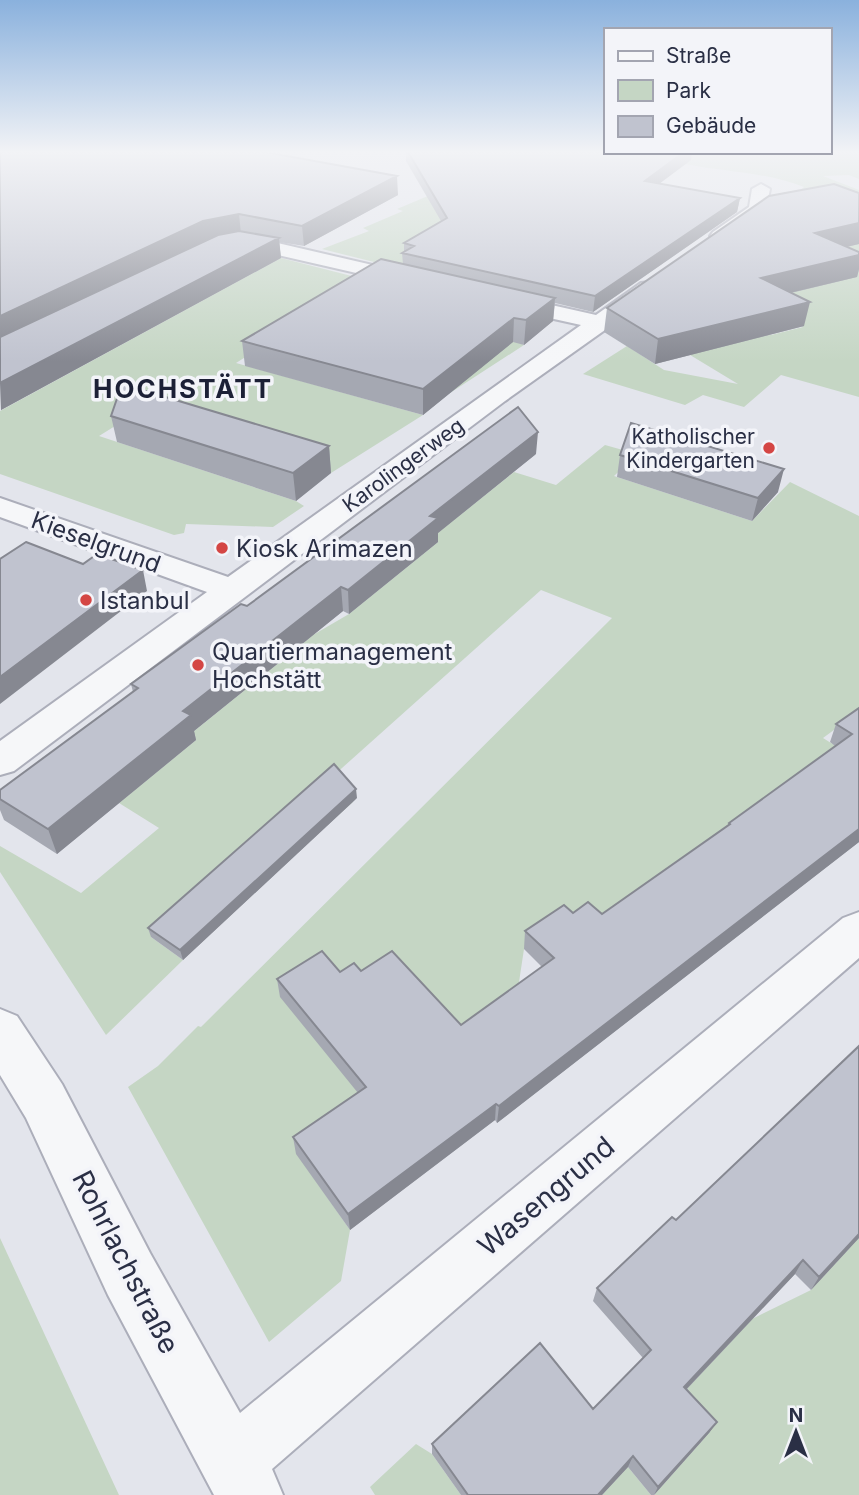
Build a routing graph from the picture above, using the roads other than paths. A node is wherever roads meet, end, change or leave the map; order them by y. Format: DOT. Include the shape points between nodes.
graph roads {
  1 [pos="740,222"];
  2 [pos="214,248"];
  3 [pos="702,249"];
  4 [pos="670,272"];
  5 [pos="430,284"];
  6 [pos="481,296"];
  7 [pos="600,323"];
  8 [pos="0,507"];
  9 [pos="232,590"];
  10 [pos="0,761"];
  11 [pos="859,931"];
  12 [pos="0,1031"];
  13 [pos="241,1478"];
  1 -- 3 [label="street"];
  2 -- 5 [label="street" via="256,244"];
  4 -- 7 [label="street, Karolingerweg"];
  6 -- 7 [label="street"];
  7 -- 9 [label="street, Karolingerweg"];
  8 -- 9 [label="street, Kieselgrund"];
  9 -- 10 [label="street, Karolingerweg"];
  11 -- 13 [label="street, Wasengrund"];
  12 -- 13 [label="street, Rohrlachstraße" via="44,1101 129,1274"];
}
